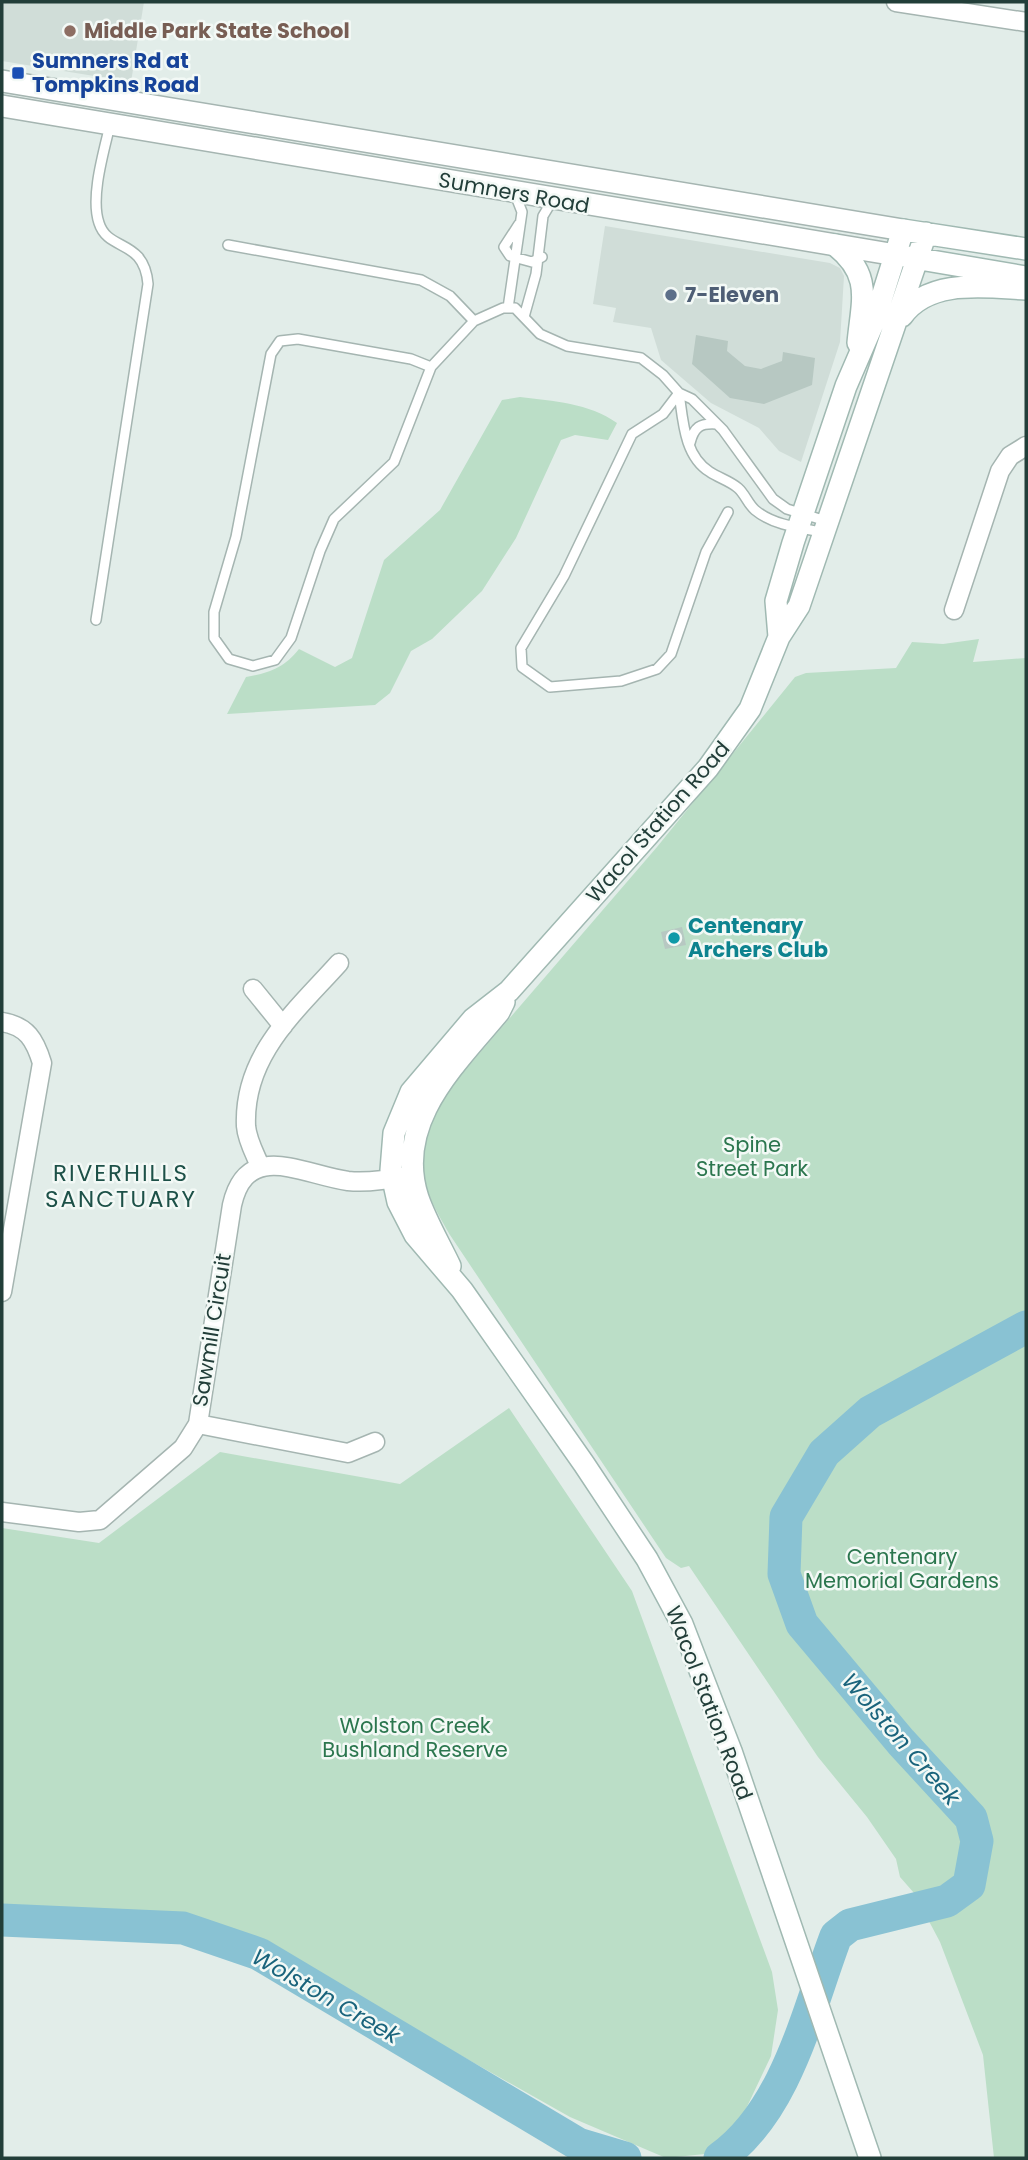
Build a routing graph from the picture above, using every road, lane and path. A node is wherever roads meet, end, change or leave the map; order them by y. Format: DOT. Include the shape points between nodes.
graph roads {
  1 [pos="896,2"];
  2 [pos="1026,22"];
  3 [pos="2,81"];
  4 [pos="2,106"];
  5 [pos="110,125"];
  6 [pos="559,201"];
  7 [pos="518,203"];
  8 [pos="903,230"];
  9 [pos="926,233"];
  10 [pos="228,245"];
  11 [pos="835,245"];
  12 [pos="1026,249"];
  13 [pos="896,255"];
  14 [pos="515,258"];
  15 [pos="538,259"];
  16 [pos="919,259"];
  17 [pos="1026,277"];
  18 [pos="1026,289"];
  19 [pos="508,308"];
  20 [pos="524,317"];
  21 [pos="474,321"];
  22 [pos="897,324"];
  23 [pos="856,363"];
  24 [pos="430,368"];
  25 [pos="679,393"];
  26 [pos="716,424"];
  27 [pos="689,445"];
  28 [pos="1026,446"];
  29 [pos="728,512"];
  30 [pos="801,522"];
  31 [pos="824,527"];
  32 [pos="954,610"];
  33 [pos="96,620"];
  34 [pos="779,637"];
  35 [pos="339,963"];
  36 [pos="253,989"];
  37 [pos="2,1022"];
  38 [pos="283,1026"];
  39 [pos="260,1166"];
  40 [pos="403,1177"];
  41 [pos="2,1292"];
  42 [pos="198,1424"];
  43 [pos="375,1442"];
  44 [pos="2,1512"];
  45 [pos="870,2158"];
  1 -- 2 [label="street"];
  3 -- 8 [label="main road, Sumners Road"];
  4 -- 5 [label="main road, Sumners Road"];
  5 -- 7 [label="main road, Sumners Road"];
  5 -- 33 [label="lane" via="99,177 99,225 146,264 148,284"];
  6 -- 7 [label="main road, Sumners Road"];
  6 -- 11 [label="main road, Sumners Road"];
  6 -- 15 [label="lane" via="543,216"];
  7 -- 14 [label="lane"];
  8 -- 9 [label="main road, Sumners Road"];
  8 -- 13 [label="main road, Wacol Station Road"];
  9 -- 12 [label="main road, Sumners Road"];
  9 -- 16 [label="main road, Wacol Station Road"];
  10 -- 21 [label="lane" via="421,280 450,296"];
  11 -- 13 [label="main road, Sumners Road"];
  11 -- 23 [label="main road" via="862,275"];
  13 -- 16 [label="main road, Sumners Road"];
  13 -- 23 [label="main road, Wacol Station Road"];
  14 -- 15 [label="lane"];
  14 -- 19 [label="lane"];
  15 -- 20 [label="lane"];
  16 -- 17 [label="main road, Sumners Road"];
  16 -- 22 [label="main road, Wacol Station Road"];
  18 -- 22 [label="main road" via="954,288 915,302"];
  19 -- 20 [label="lane"];
  19 -- 21 [label="lane"];
  20 -- 25 [label="lane" via="540,334 567,346 641,358"];
  21 -- 24 [label="lane"];
  22 -- 31 [label="main road, Wacol Station Road"];
  23 -- 30 [label="main road, Wacol Station Road"];
  24 -- 24 [label="lane" via="394,462 334,519 291,638 275,660 253,666 229,659 214,638 214,612 236,537 271,354 280,341 298,339 411,359"];
  25 -- 26 [label="lane" via="692,399"];
  25 -- 27 [label="lane"];
  25 -- 29 [label="lane" via="663,414 632,434 564,576 521,648 522,667 550,687 621,681 657,669 671,654 706,552"];
  26 -- 27 [label="lane" via="703,423 693,430"];
  26 -- 30 [label="lane" via="773,499"];
  27 -- 30 [label="lane" via="696,460 741,490 762,515"];
  28 -- 32 [label="street" via="1010,456 1000,471"];
  30 -- 31 [label="lane"];
  30 -- 34 [label="main road, Wacol Station Road" via="776,601"];
  31 -- 34 [label="main road, Wacol Station Road" via="799,606"];
  34 -- 40 [label="main road, Wacol Station Road" via="750,709 708,768 509,990 473,1019 411,1092 394,1133 391,1170"];
  35 -- 38 [label="street"];
  36 -- 38 [label="street"];
  37 -- 41 [label="street" via="18,1024 35,1040 42,1063"];
  38 -- 39 [label="street" via="259,1059 247,1115 249,1140"];
  39 -- 40 [label="street" via="279,1164 348,1181"];
  39 -- 42 [label="street, Sawmill Circuit" via="235,1190"];
  40 -- 45 [label="main road, Wacol Station Road" via="398,1202 415,1235 461,1290 614,1508 682,1625 726,1739"];
  42 -- 43 [label="street" via="348,1453"];
  42 -- 44 [label="street, Sawmill Circuit" via="184,1448 100,1520 79,1522"];
}
